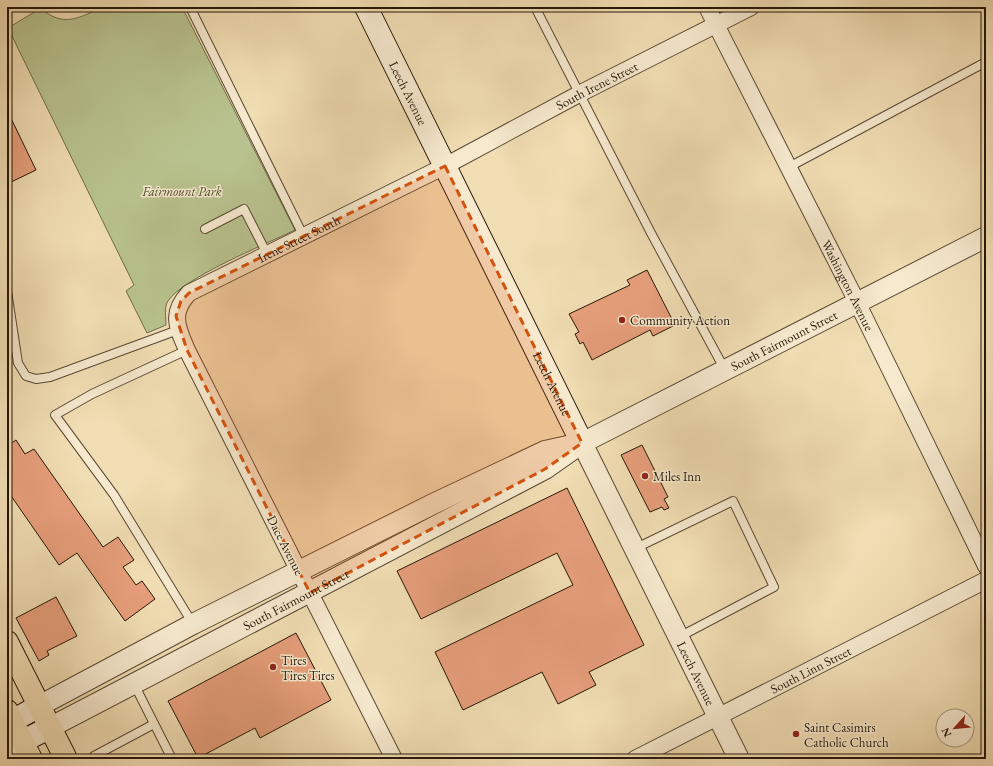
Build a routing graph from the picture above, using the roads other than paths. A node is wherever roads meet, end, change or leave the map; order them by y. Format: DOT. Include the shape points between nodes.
graph roads {
  1 [pos="190,7"];
  2 [pos="366,7"];
  3 [pos="535,7"];
  4 [pos="707,7"];
  5 [pos="750,7"];
  6 [pos="716,25"];
  7 [pos="986,62"];
  8 [pos="579,94"];
  9 [pos="445,166"];
  10 [pos="789,167"];
  11 [pos="205,229"];
  12 [pos="304,235"];
  13 [pos="986,237"];
  14 [pos="267,254"];
  15 [pos="7,291"];
  16 [pos="857,302"];
  17 [pos="178,330"];
  18 [pos="187,350"];
  19 [pos="725,370"];
  20 [pos="582,443"];
  21 [pos="634,549"];
  22 [pos="986,566"];
  23 [pos="299,570"];
  24 [pos="986,580"];
  25 [pos="310,593"];
  26 [pos="194,624"];
  27 [pos="679,637"];
  28 [pos="7,642"];
  29 [pos="134,684"];
  30 [pos="39,706"];
  31 [pos="718,717"];
  32 [pos="9,719"];
  33 [pos="154,724"];
  34 [pos="51,727"];
  35 [pos="20,750"];
  36 [pos="66,759"];
  37 [pos="96,759"];
  38 [pos="172,759"];
  39 [pos="394,759"];
  40 [pos="635,759"];
  41 [pos="740,759"];
  1 -- 12 [label="lane"];
  2 -- 9 [label="main road, Leech Avenue"];
  3 -- 8 [label="lane"];
  4 -- 6 [label="street, Washington Avenue"];
  5 -- 6 [label="street, South Irene Street"];
  6 -- 8 [label="street, South Irene Street"];
  6 -- 10 [label="street, Washington Avenue"];
  7 -- 10 [label="lane"];
  8 -- 9 [label="street, South Irene Street"];
  8 -- 19 [label="lane" via="650,233"];
  9 -- 12 [label="street, Irene Street South"];
  9 -- 20 [label="main road, Leech Avenue"];
  10 -- 16 [label="street, Washington Avenue"];
  11 -- 14 [label="lane" via="244,209"];
  12 -- 14 [label="street, Irene Street South"];
  13 -- 16 [label="street, South Fairmount Street"];
  14 -- 17 [label="street, Irene Street South" via="189,293 181,301 176,316"];
  15 -- 17 [label="lane" via="18,364 26,376 36,379 50,377"];
  16 -- 19 [label="street, South Fairmount Street"];
  16 -- 22 [label="street, Washington Avenue"];
  17 -- 18 [label="street, Dace Avenue"];
  18 -- 23 [label="street, Dace Avenue"];
  18 -- 26 [label="lane" via="92,394 55,415 114,495"];
  19 -- 20 [label="street, South Fairmount Street"];
  20 -- 21 [label="street, Leech Avenue"];
  20 -- 23 [label="street, South Fairmount Street" via="545,451"];
  20 -- 25 [label="street, South Fairmount Street" via="545,468"];
  21 -- 27 [label="street, Leech Avenue"];
  21 -- 27 [label="lane" via="733,501 774,587"];
  23 -- 25 [label="street, Dace Avenue"];
  23 -- 26 [label="street, South Fairmount Street"];
  24 -- 31 [label="street, South Linn Street"];
  25 -- 29 [label="street, South Fairmount Street"];
  25 -- 39 [label="street, Dace Avenue"];
  26 -- 30 [label="street, South Fairmount Street"];
  27 -- 31 [label="street, Leech Avenue"];
  28 -- 30 [label="main road"];
  29 -- 33 [label="lane"];
  29 -- 34 [label="street, South Fairmount Street"];
  30 -- 32 [label="main road, South Fairmount Street"];
  30 -- 34 [label="main road"];
  31 -- 40 [label="street, South Linn Street"];
  31 -- 41 [label="street, Leech Avenue"];
  32 -- 35 [label="main road"];
  33 -- 37 [label="lane" via="94,756"];
  33 -- 38 [label="lane"];
  34 -- 35 [label="main road, South Fairmount Street"];
  34 -- 36 [label="main road"];
}
